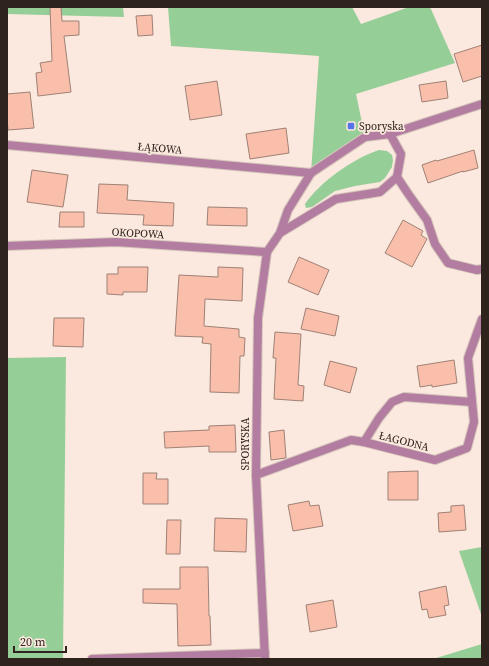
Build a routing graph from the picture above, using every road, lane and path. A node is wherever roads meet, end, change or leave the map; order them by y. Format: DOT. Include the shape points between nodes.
graph roads {
  1 [pos="482,104"];
  2 [pos="390,134"];
  3 [pos="7,145"];
  4 [pos="311,173"];
  5 [pos="397,177"];
  6 [pos="280,233"];
  7 [pos="7,246"];
  8 [pos="267,252"];
  9 [pos="482,269"];
  10 [pos="482,319"];
  11 [pos="472,402"];
  12 [pos="364,442"];
  13 [pos="256,475"];
  14 [pos="265,656"];
  15 [pos="92,659"];
  1 -- 2 [label="street, SPORYSKA"];
  2 -- 4 [label="street, SPORYSKA" via="365,136"];
  2 -- 5 [label="street" via="401,154"];
  3 -- 4 [label="street, ŁĄKOWA"];
  4 -- 6 [label="street, SPORYSKA" via="288,210"];
  5 -- 6 [label="street, SPORYSKA" via="380,192 336,199"];
  5 -- 9 [label="street" via="427,220 435,244 448,263"];
  6 -- 8 [label="street, SPORYSKA"];
  7 -- 8 [label="street, OKOPOWA" via="116,242"];
  8 -- 13 [label="street, SPORYSKA" via="258,318"];
  10 -- 11 [label="street, ŁAGODNA" via="468,358"];
  11 -- 12 [label="street" via="404,397 392,402"];
  11 -- 12 [label="street, ŁAGODNA" via="474,422 467,448 441,458 435,460"];
  12 -- 13 [label="street, ŁAGODNA" via="351,440"];
  13 -- 14 [label="street, SPORYSKA"];
  14 -- 15 [label="street"];
}
